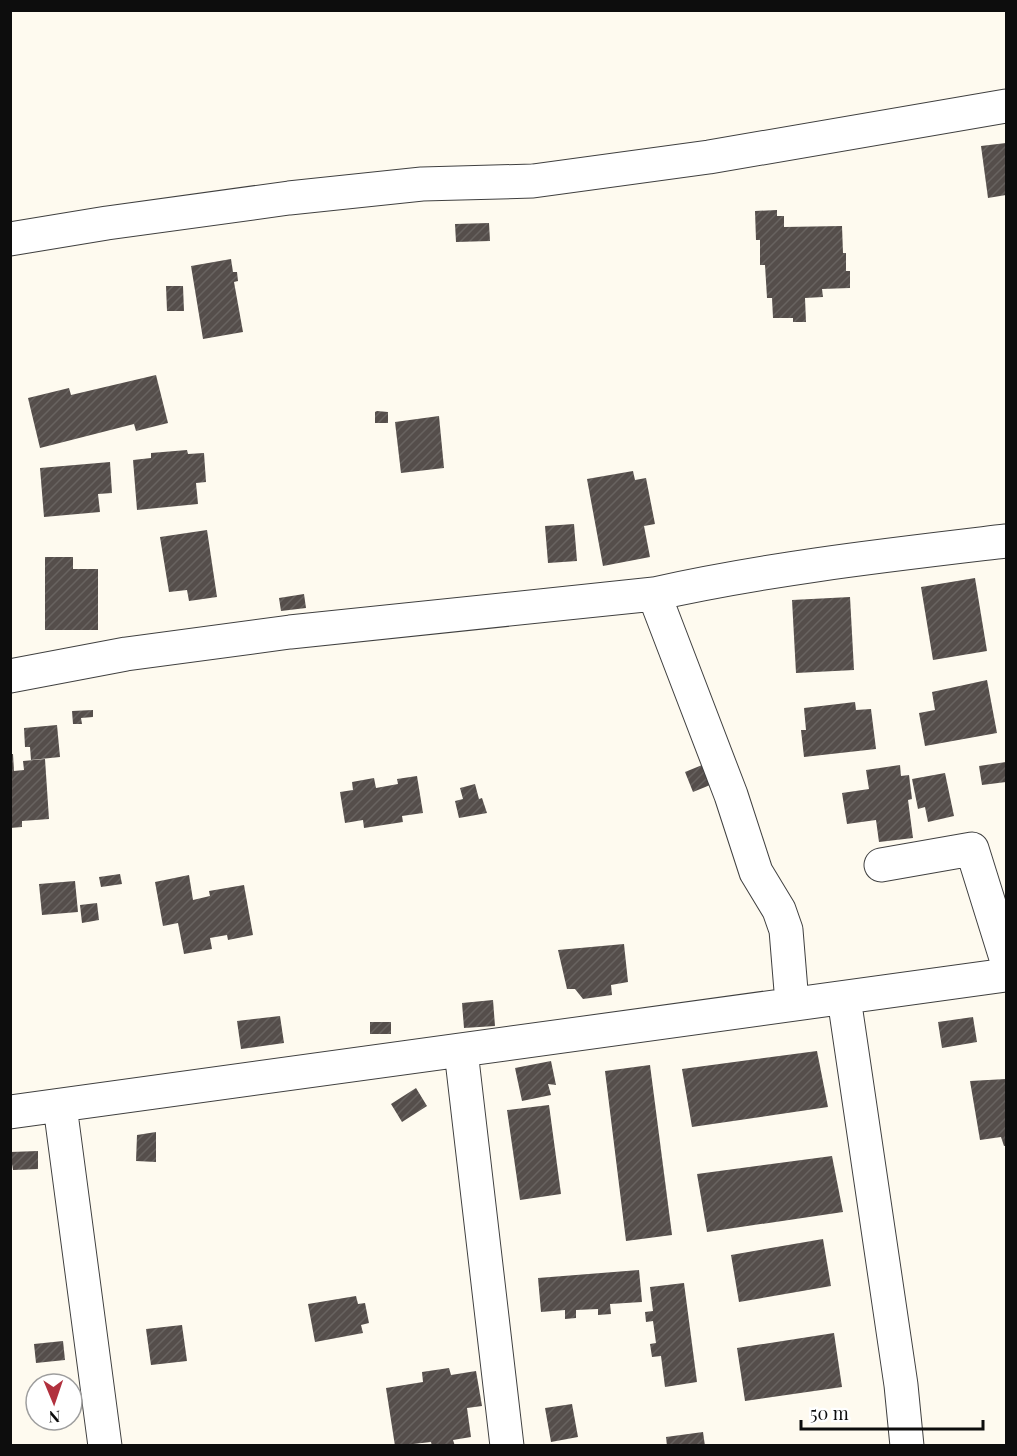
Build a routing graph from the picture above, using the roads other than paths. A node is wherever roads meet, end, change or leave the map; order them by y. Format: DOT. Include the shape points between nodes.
graph roads {
  1 [pos="1006,106"];
  2 [pos="10,240"];
  3 [pos="1006,541"];
  4 [pos="654,594"];
  5 [pos="10,676"];
  6 [pos="881,865"];
  7 [pos="1006,958"];
  8 [pos="1006,975"];
  9 [pos="844,998"];
  10 [pos="792,1003"];
  11 [pos="461,1051"];
  12 [pos="60,1106"];
  13 [pos="10,1112"];
  14 [pos="105,1446"];
  15 [pos="507,1446"];
  16 [pos="908,1446"];
  1 -- 2 [label="street" via="709,157 533,181 422,184 289,198"];
  3 -- 4 [label="street" via="832,561"];
  4 -- 5 [label="street" via="290,632 126,654"];
  4 -- 10 [label="street" via="731,795 756,872 786,930"];
  6 -- 7 [label="street" via="972,849"];
  8 -- 9 [label="street"];
  9 -- 10 [label="street"];
  9 -- 16 [label="street"];
  10 -- 11 [label="street"];
  11 -- 12 [label="street"];
  11 -- 15 [label="street"];
  12 -- 13 [label="street"];
  12 -- 14 [label="street"];
}
